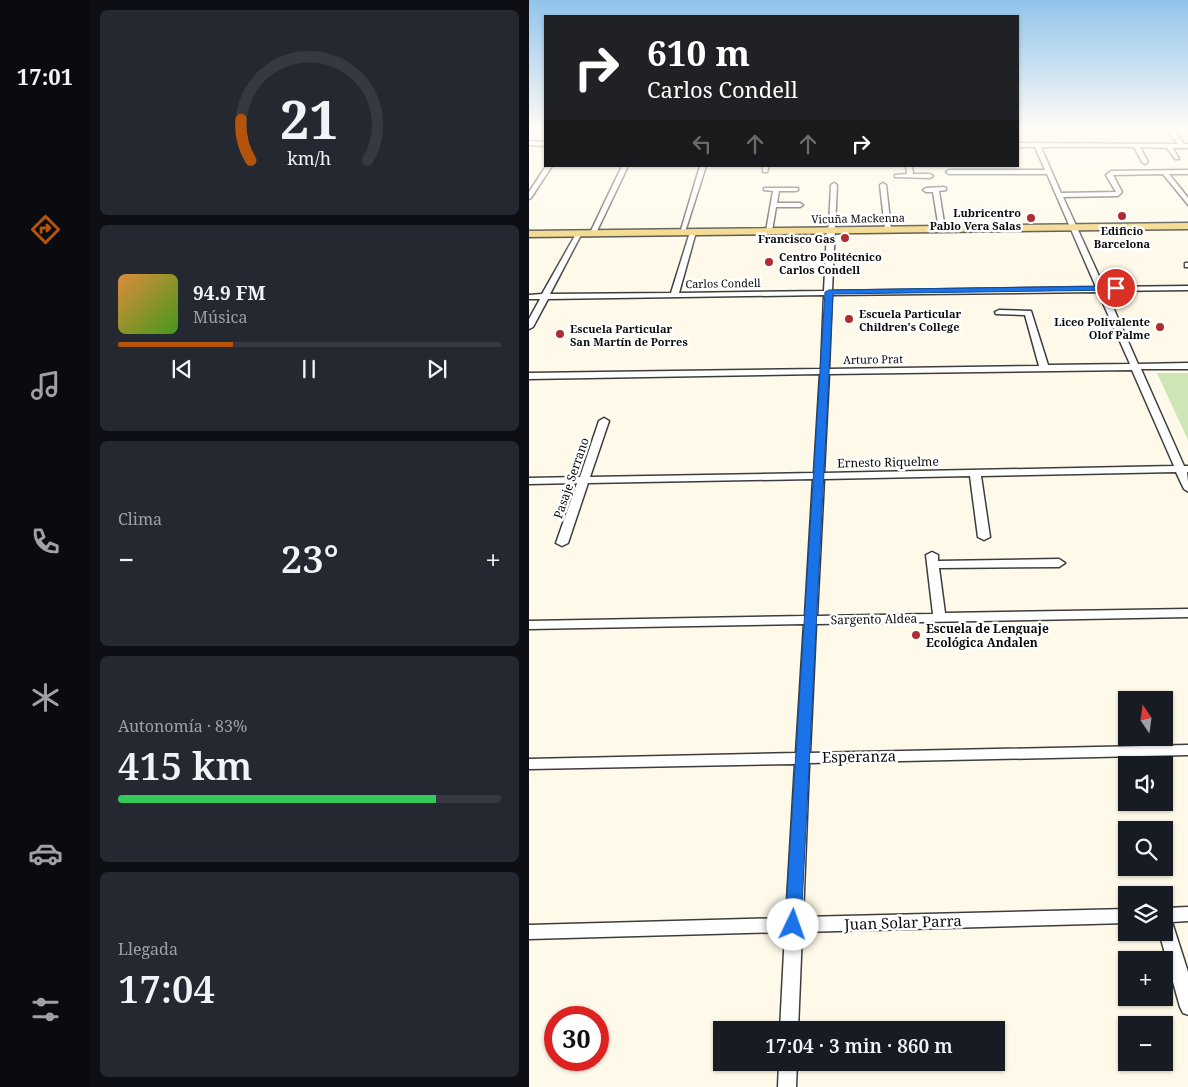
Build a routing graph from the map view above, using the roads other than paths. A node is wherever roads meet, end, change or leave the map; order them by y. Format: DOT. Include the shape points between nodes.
graph roads {
  1 [pos="541,179"];
  2 [pos="619,179"];
  3 [pos="699,179"];
  4 [pos="1052,179"];
  5 [pos="1111,179"];
  6 [pos="1169,179"];
  7 [pos="834,185"];
  8 [pos="883,185"];
  9 [pos="765,189"];
  10 [pos="776,189"];
  11 [pos="796,189"];
  12 [pos="944,189"];
  13 [pos="926,190"];
  14 [pos="936,190"];
  15 [pos="1059,195"];
  16 [pos="529,197"];
  17 [pos="1188,204"];
  18 [pos="773,205"];
  19 [pos="800,205"];
  20 [pos="1188,226"];
  21 [pos="1074,227"];
  22 [pos="888,229"];
  23 [pos="942,229"];
  24 [pos="830,230"];
  25 [pos="769,231"];
  26 [pos="682,232"];
  27 [pos="693,232"];
  28 [pos="579,233"];
  29 [pos="593,233"];
  30 [pos="529,234"];
  31 [pos="1188,288"];
  32 [pos="1100,289"];
  33 [pos="993,290"];
  34 [pos="829,292"];
  35 [pos="675,295"];
  36 [pos="529,297"];
  37 [pos="545,297"];
  38 [pos="529,326"];
  39 [pos="1188,366"];
  40 [pos="1135,367"];
  41 [pos="1044,368"];
  42 [pos="825,370"];
  43 [pos="529,376"];
  44 [pos="603,420"];
  45 [pos="1184,469"];
  46 [pos="975,473"];
  47 [pos="819,476"];
  48 [pos="584,480"];
  49 [pos="529,481"];
  50 [pos="1188,489"];
  51 [pos="984,538"];
  52 [pos="562,543"];
  53 [pos="1059,562"];
  54 [pos="1188,612"];
  55 [pos="939,617"];
  56 [pos="810,620"];
  57 [pos="529,625"];
  58 [pos="1188,750"];
  59 [pos="802,758"];
  60 [pos="529,764"];
  61 [pos="1188,914"];
  62 [pos="1173,915"];
  63 [pos="1118,916"];
  64 [pos="793,925"];
  65 [pos="529,932"];
  66 [pos="1170,941"];
  67 [pos="1188,1007"];
  68 [pos="789,1021"];
  69 [pos="788,1071"];
  70 [pos="787,1087"];
  1 -- 16 [label="street"];
  2 -- 29 [label="street"];
  3 -- 26 [label="street"];
  4 -- 15 [label="street"];
  5 -- 15 [label="street" via="1118,194"];
  6 -- 17 [label="street"];
  7 -- 24 [label="street"];
  8 -- 22 [label="street"];
  9 -- 10 [label="street"];
  10 -- 11 [label="street"];
  10 -- 18 [label="street"];
  12 -- 14 [label="street"];
  13 -- 14 [label="street"];
  14 -- 23 [label="street"];
  15 -- 21 [label="street"];
  18 -- 19 [label="street"];
  18 -- 25 [label="street"];
  20 -- 21 [label="main road, Vicuña Mackenna"];
  21 -- 23 [label="main road, Vicuña Mackenna"];
  21 -- 32 [label="street"];
  22 -- 23 [label="main road, Vicuña Mackenna"];
  22 -- 24 [label="main road, Vicuña Mackenna"];
  24 -- 25 [label="main road, Vicuña Mackenna"];
  24 -- 34 [label="street"];
  25 -- 27 [label="main road, Vicuña Mackenna"];
  26 -- 27 [label="main road, Vicuña Mackenna"];
  26 -- 29 [label="main road, Vicuña Mackenna"];
  27 -- 35 [label="street"];
  28 -- 29 [label="main road, Vicuña Mackenna"];
  28 -- 30 [label="main road, Vicuña Mackenna"];
  28 -- 37 [label="street"];
  31 -- 32 [label="street, Carlos Condell"];
  32 -- 33 [label="street, Carlos Condell"];
  32 -- 40 [label="street"];
  33 -- 34 [label="street, Carlos Condell"];
  33 -- 41 [label="street" via="1000,315 1028,313"];
  34 -- 35 [label="street, Carlos Condell"];
  34 -- 42 [label="street"];
  35 -- 37 [label="street, Carlos Condell"];
  36 -- 37 [label="street, Carlos Condell"];
  37 -- 38 [label="street"];
  39 -- 40 [label="street, Arturo Prat"];
  40 -- 41 [label="street, Arturo Prat"];
  40 -- 45 [label="street"];
  41 -- 42 [label="street, Arturo Prat"];
  42 -- 43 [label="street, Arturo Prat"];
  42 -- 47 [label="street"];
  44 -- 48 [label="street, Pasaje Serrano"];
  45 -- 46 [label="street, Ernesto Riquelme"];
  45 -- 50 [label="street"];
  46 -- 47 [label="street, Ernesto Riquelme"];
  46 -- 51 [label="street"];
  47 -- 48 [label="street, Ernesto Riquelme"];
  47 -- 56 [label="street"];
  48 -- 49 [label="street, Ernesto Riquelme"];
  48 -- 52 [label="street, Pasaje Serrano"];
  53 -- 55 [label="street" via="933,560"];
  54 -- 55 [label="street, Sargento Aldea"];
  55 -- 56 [label="street, Sargento Aldea"];
  56 -- 57 [label="street, Sargento Aldea"];
  56 -- 59 [label="street"];
  58 -- 59 [label="street, Esperanza"];
  59 -- 60 [label="street, Esperanza"];
  59 -- 64 [label="street"];
  61 -- 62 [label="street"];
  63 -- 64 [label="street, Juan Solar Parra"];
  64 -- 65 [label="street, Juan Solar Parra"];
  64 -- 68 [label="street"];
  66 -- 67 [label="street"];
  69 -- 70 [label="street"];
}
